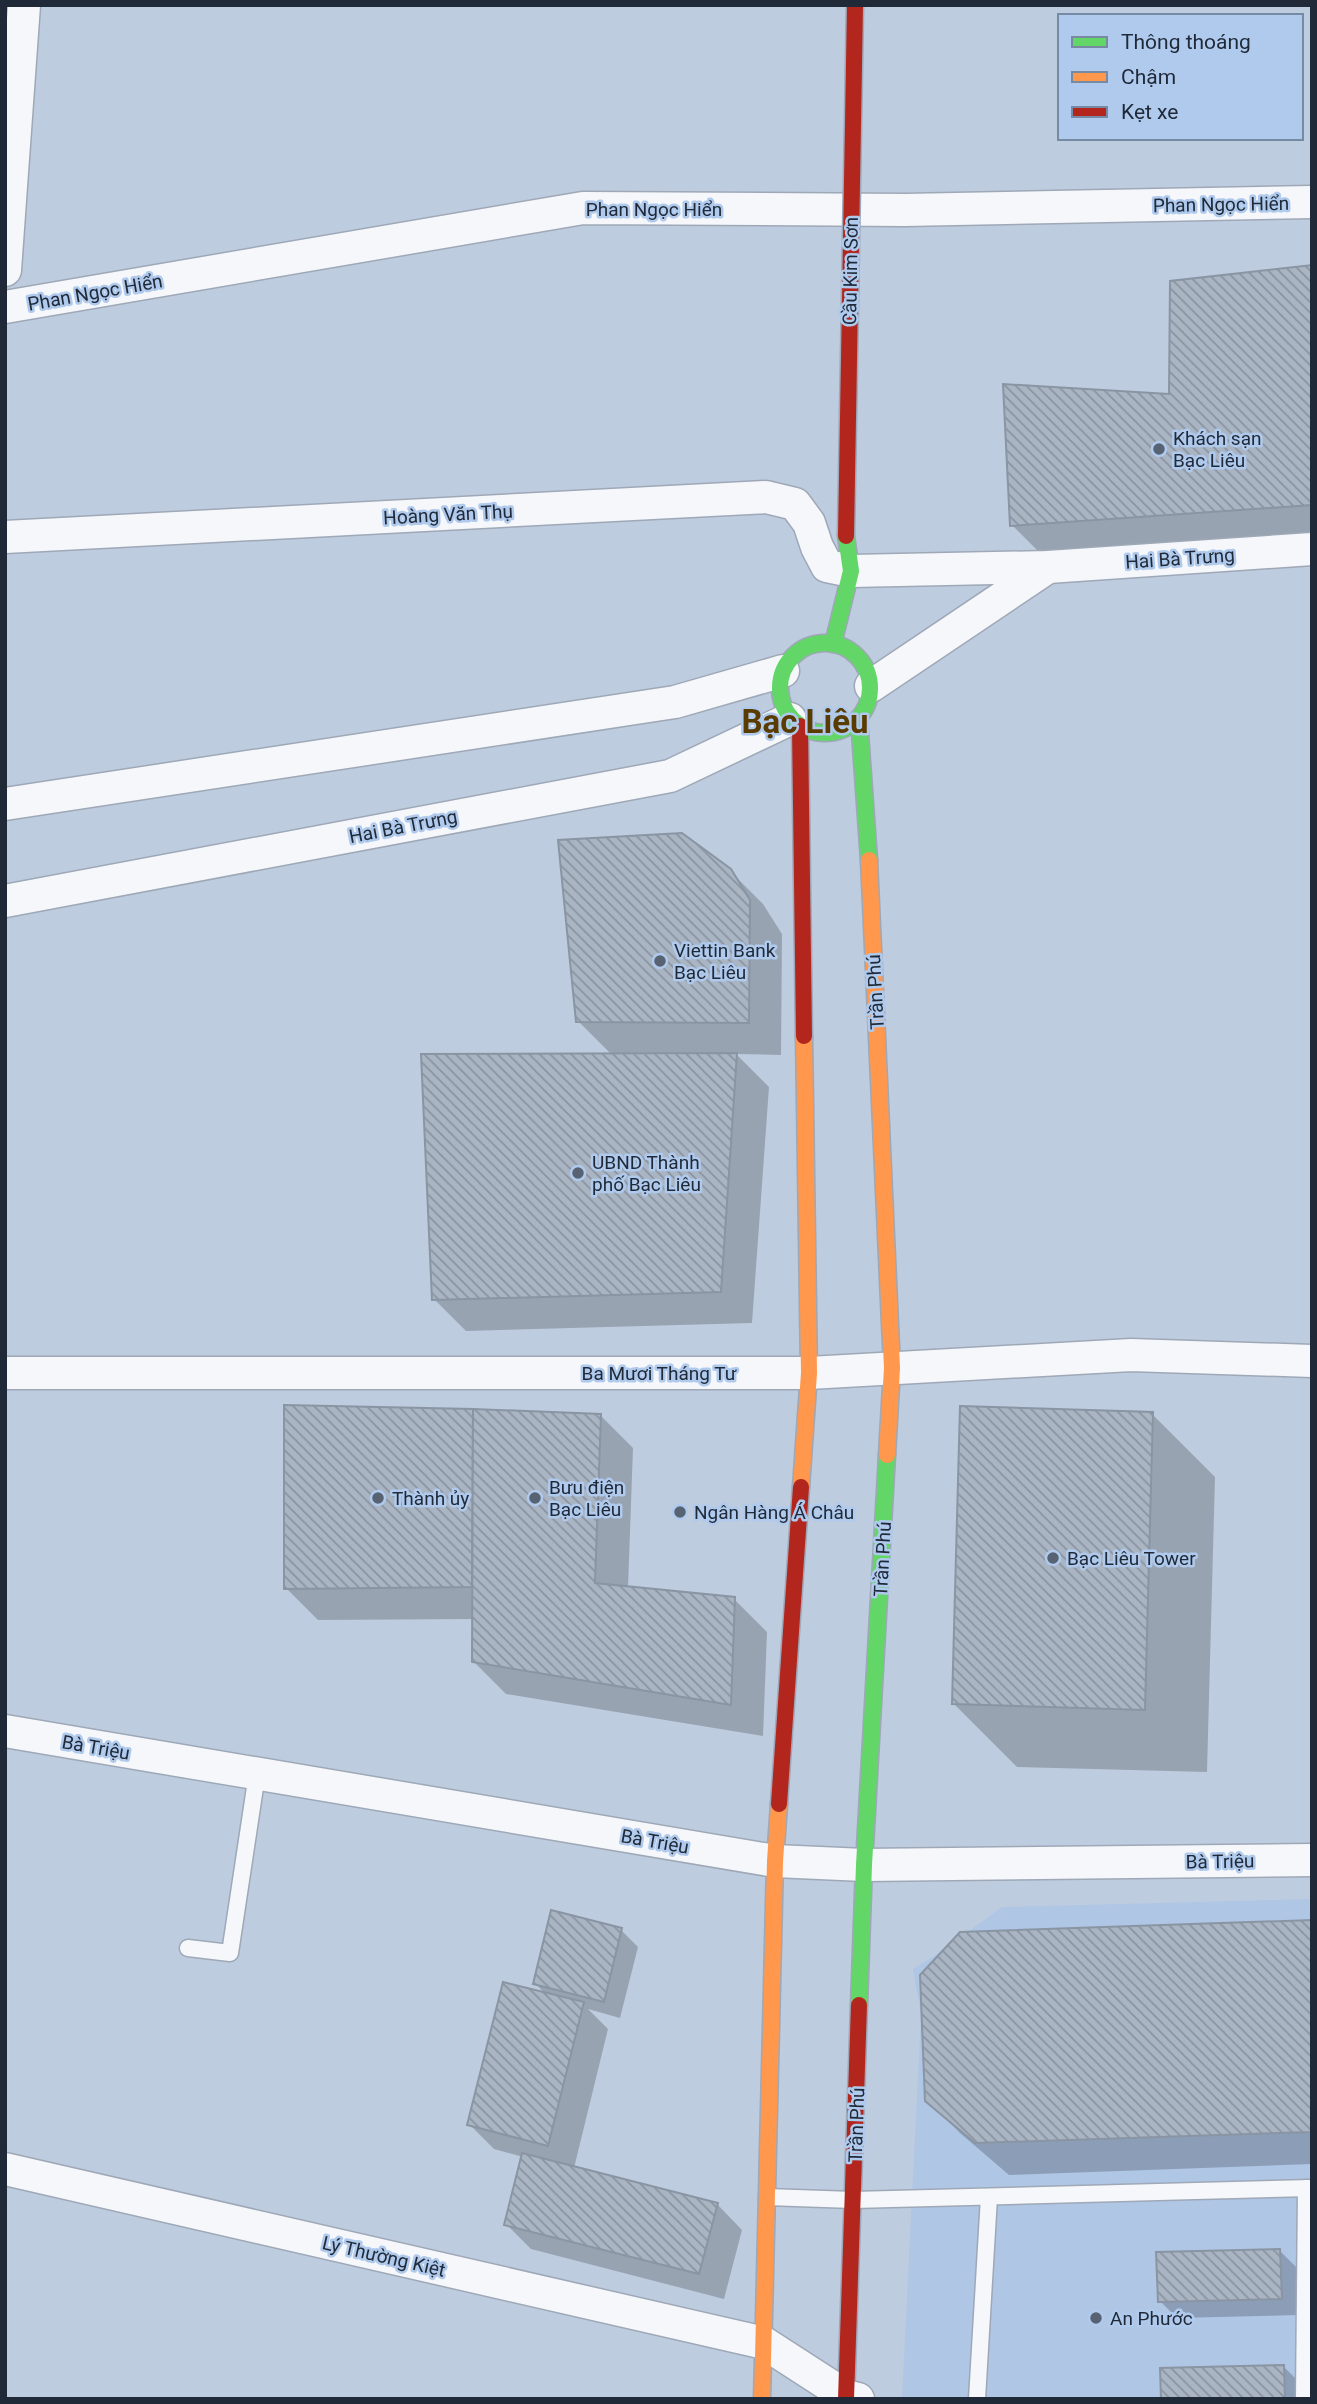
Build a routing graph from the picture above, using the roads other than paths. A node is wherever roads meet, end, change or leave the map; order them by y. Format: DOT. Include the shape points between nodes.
graph roads {
  1 [pos="24,5"];
  2 [pos="855,5"];
  3 [pos="1312,202"];
  4 [pos="5,270"];
  5 [pos="5,307"];
  6 [pos="5,537"];
  7 [pos="1312,549"];
  8 [pos="1048,567"];
  9 [pos="852,571"];
  10 [pos="833,644"];
  11 [pos="783,671"];
  12 [pos="871,686"];
  13 [pos="859,719"];
  14 [pos="795,722"];
  15 [pos="5,804"];
  16 [pos="5,901"];
  17 [pos="1312,1361"];
  18 [pos="892,1368"];
  19 [pos="5,1373"];
  20 [pos="809,1373"];
  21 [pos="5,1731"];
  22 [pos="257,1774"];
  23 [pos="1312,1860"];
  24 [pos="775,1861"];
  25 [pos="864,1865"];
  26 [pos="188,1948"];
  27 [pos="5,2169"];
  28 [pos="1309,2188"];
  29 [pos="767,2197"];
  30 [pos="989,2197"];
  31 [pos="853,2200"];
  32 [pos="764,2343"];
  33 [pos="850,2398"];
  34 [pos="762,2399"];
  35 [pos="977,2399"];
  36 [pos="1304,2399"];
  1 -- 4 [label="street"];
  2 -- 9 [label="main road, Cầu Kim Sơn, bridge" via="846,536"];
  3 -- 5 [label="street, Phan Ngọc Hiển" via="905,210 583,208"];
  6 -- 9 [label="street, Hoàng Văn Thụ" via="766,497 795,504 827,566"];
  7 -- 8 [label="street, Hai Bà Trưng"];
  8 -- 9 [label="street, Hai Bà Trưng"];
  8 -- 12 [label="street"];
  9 -- 10 [label="main road"];
  10 -- 11 [label="main road" via="804,648"];
  10 -- 12 [label="main road" via="860,660"];
  11 -- 14 [label="main road" via="782,702"];
  11 -- 15 [label="street" via="675,702"];
  12 -- 13 [label="main road"];
  13 -- 14 [label="main road" via="828,734"];
  13 -- 18 [label="main road, Trần Phú"];
  14 -- 16 [label="street, Hai Bà Trưng" via="670,776"];
  14 -- 20 [label="main road"];
  17 -- 18 [label="street, Ba Mươi Tháng Tư" via="1131,1355"];
  18 -- 20 [label="street, Ba Mươi Tháng Tư"];
  18 -- 25 [label="main road, Trần Phú"];
  19 -- 20 [label="street, Ba Mươi Tháng Tư"];
  20 -- 24 [label="main road"];
  21 -- 22 [label="street, Bà Triệu"];
  22 -- 24 [label="street, Bà Triệu"];
  22 -- 26 [label="lane" via="230,1952"];
  23 -- 25 [label="street, Bà Triệu"];
  24 -- 25 [label="street, Bà Triệu"];
  24 -- 29 [label="main road"];
  25 -- 31 [label="main road, Trần Phú"];
  27 -- 32 [label="street, Lý Thường Kiệt"];
  28 -- 30 [label="lane"];
  28 -- 36 [label="lane"];
  29 -- 31 [label="lane"];
  29 -- 32 [label="main road"];
  30 -- 31 [label="lane"];
  30 -- 35 [label="lane"];
  31 -- 33 [label="main road, Trần Phú"];
  32 -- 33 [label="street, Lý Thường Kiệt"];
  32 -- 34 [label="main road"];
}
